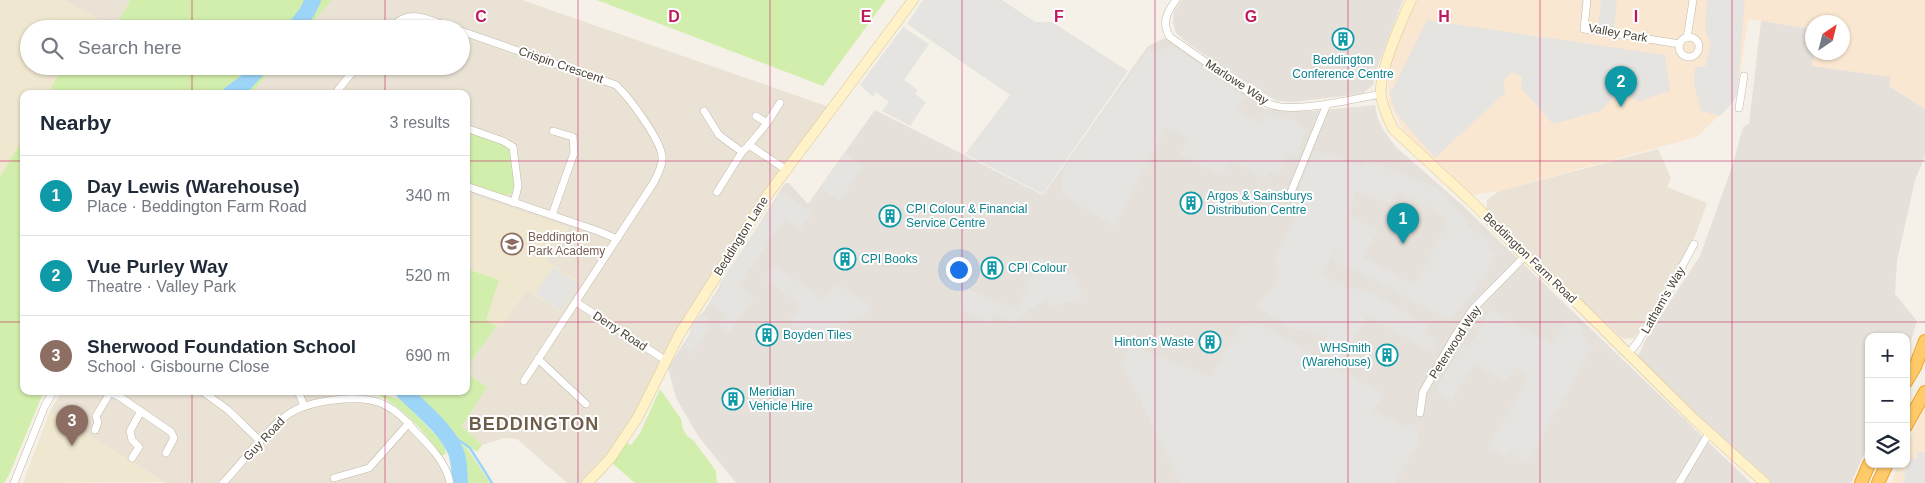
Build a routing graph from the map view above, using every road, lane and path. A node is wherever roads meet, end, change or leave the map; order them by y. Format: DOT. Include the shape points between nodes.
graph roads {
  1 [pos="913,0"];
  2 [pos="1176,0"];
  3 [pos="1411,0"];
  4 [pos="1587,0"];
  5 [pos="1692,0"];
  6 [pos="398,20"];
  7 [pos="429,20"];
  8 [pos="470,35"];
  9 [pos="1687,38"];
  10 [pos="1680,44"];
  11 [pos="350,75"];
  12 [pos="1744,76"];
  13 [pos="338,90"];
  14 [pos="1381,94"];
  15 [pos="780,103"];
  16 [pos="1327,104"];
  17 [pos="1739,108"];
  18 [pos="704,111"];
  19 [pos="756,116"];
  20 [pos="767,123"];
  21 [pos="470,129"];
  22 [pos="553,131"];
  23 [pos="749,145"];
  24 [pos="742,152"];
  25 [pos="785,169"];
  26 [pos="470,187"];
  27 [pos="717,192"];
  28 [pos="1291,192"];
  29 [pos="514,203"];
  30 [pos="552,215"];
  31 [pos="617,239"];
  32 [pos="1694,244"];
  33 [pos="1525,256"];
  34 [pos="576,302"];
  35 [pos="1925,341"];
  36 [pos="1628,354"];
  37 [pos="538,360"];
  38 [pos="665,360"];
  39 [pos="1908,378"];
  40 [pos="524,381"];
  41 [pos="1925,392"];
  42 [pos="51,395"];
  43 [pos="107,395"];
  44 [pos="114,395"];
  45 [pos="207,395"];
  46 [pos="300,395"];
  47 [pos="586,404"];
  48 [pos="304,406"];
  49 [pos="141,411"];
  50 [pos="1420,413"];
  51 [pos="1908,423"];
  52 [pos="409,424"];
  53 [pos="95,430"];
  54 [pos="1709,432"];
  55 [pos="260,441"];
  56 [pos="166,453"];
  57 [pos="132,458"];
  58 [pos="1867,468"];
  59 [pos="1885,468"];
  60 [pos="334,478"];
  61 [pos="14,483"];
  62 [pos="223,483"];
  63 [pos="450,483"];
  64 [pos="587,483"];
  65 [pos="1679,483"];
  66 [pos="1765,483"];
  67 [pos="1861,483"];
  68 [pos="1878,483"];
  1 -- 25 [label="street, Beddington Lane"];
  2 -- 16 [label="street, Marlowe Way" via="1165,21 1170,37 1257,98 1287,108"];
  3 -- 14 [label="street, Beddington Farm Road" via="1387,57"];
  4 -- 10 [label="street, Valley Park" via="1584,29"];
  5 -- 9 [label="street"];
  6 -- 7 [label="street" via="408,16"];
  8 -- 31 [label="street, Crispin Crescent" via="610,82 625,94 652,132 662,158 654,182"];
  9 -- 10 [label="street"];
  9 -- 10 [label="street" via="1698,42 1696,55 1684,56 1680,52"];
  11 -- 13 [label="street"];
  12 -- 17 [label="street"];
  14 -- 16 [label="street, Marlowe Way"];
  14 -- 33 [label="street, Beddington Farm Road" via="1393,129"];
  15 -- 20 [label="street"];
  16 -- 28 [label="street"];
  18 -- 24 [label="street" via="719,135"];
  19 -- 20 [label="street"];
  20 -- 23 [label="street"];
  21 -- 29 [label="street" via="514,147 518,186"];
  22 -- 30 [label="street" via="572,137 574,152"];
  23 -- 24 [label="street"];
  23 -- 25 [label="street"];
  24 -- 27 [label="street"];
  25 -- 38 [label="street, Beddington Lane"];
  26 -- 29 [label="street"];
  29 -- 30 [label="street"];
  30 -- 31 [label="street"];
  31 -- 34 [label="street, Crispin Crescent"];
  32 -- 36 [label="street, Latham's Way" via="1666,297"];
  33 -- 36 [label="street, Beddington Farm Road"];
  33 -- 50 [label="street, Peterwood Way" via="1473,309 1423,392"];
  34 -- 37 [label="street, Crispin Crescent"];
  34 -- 38 [label="street, Derry Road"];
  35 -- 39 [label="highway"];
  36 -- 54 [label="street, Beddington Farm Road"];
  37 -- 40 [label="street, Crispin Crescent"];
  37 -- 47 [label="street"];
  38 -- 64 [label="street, Beddington Lane" via="627,436"];
  41 -- 51 [label="highway"];
  42 -- 61 [label="street"];
  43 -- 53 [label="street" via="96,416"];
  44 -- 49 [label="street"];
  45 -- 55 [label="street"];
  46 -- 48 [label="street"];
  48 -- 52 [label="street, Guy Road" via="371,400 384,404"];
  48 -- 55 [label="street, Guy Road" via="286,416"];
  49 -- 56 [label="street" via="174,435"];
  49 -- 57 [label="street" via="130,431 132,440 139,447"];
  52 -- 60 [label="street" via="368,468"];
  52 -- 63 [label="street, Guy Road" via="434,452"];
  54 -- 65 [label="street"];
  54 -- 66 [label="street, Beddington Farm Road"];
  55 -- 62 [label="street, Guy Road"];
  58 -- 67 [label="highway"];
  59 -- 68 [label="highway"];
}
